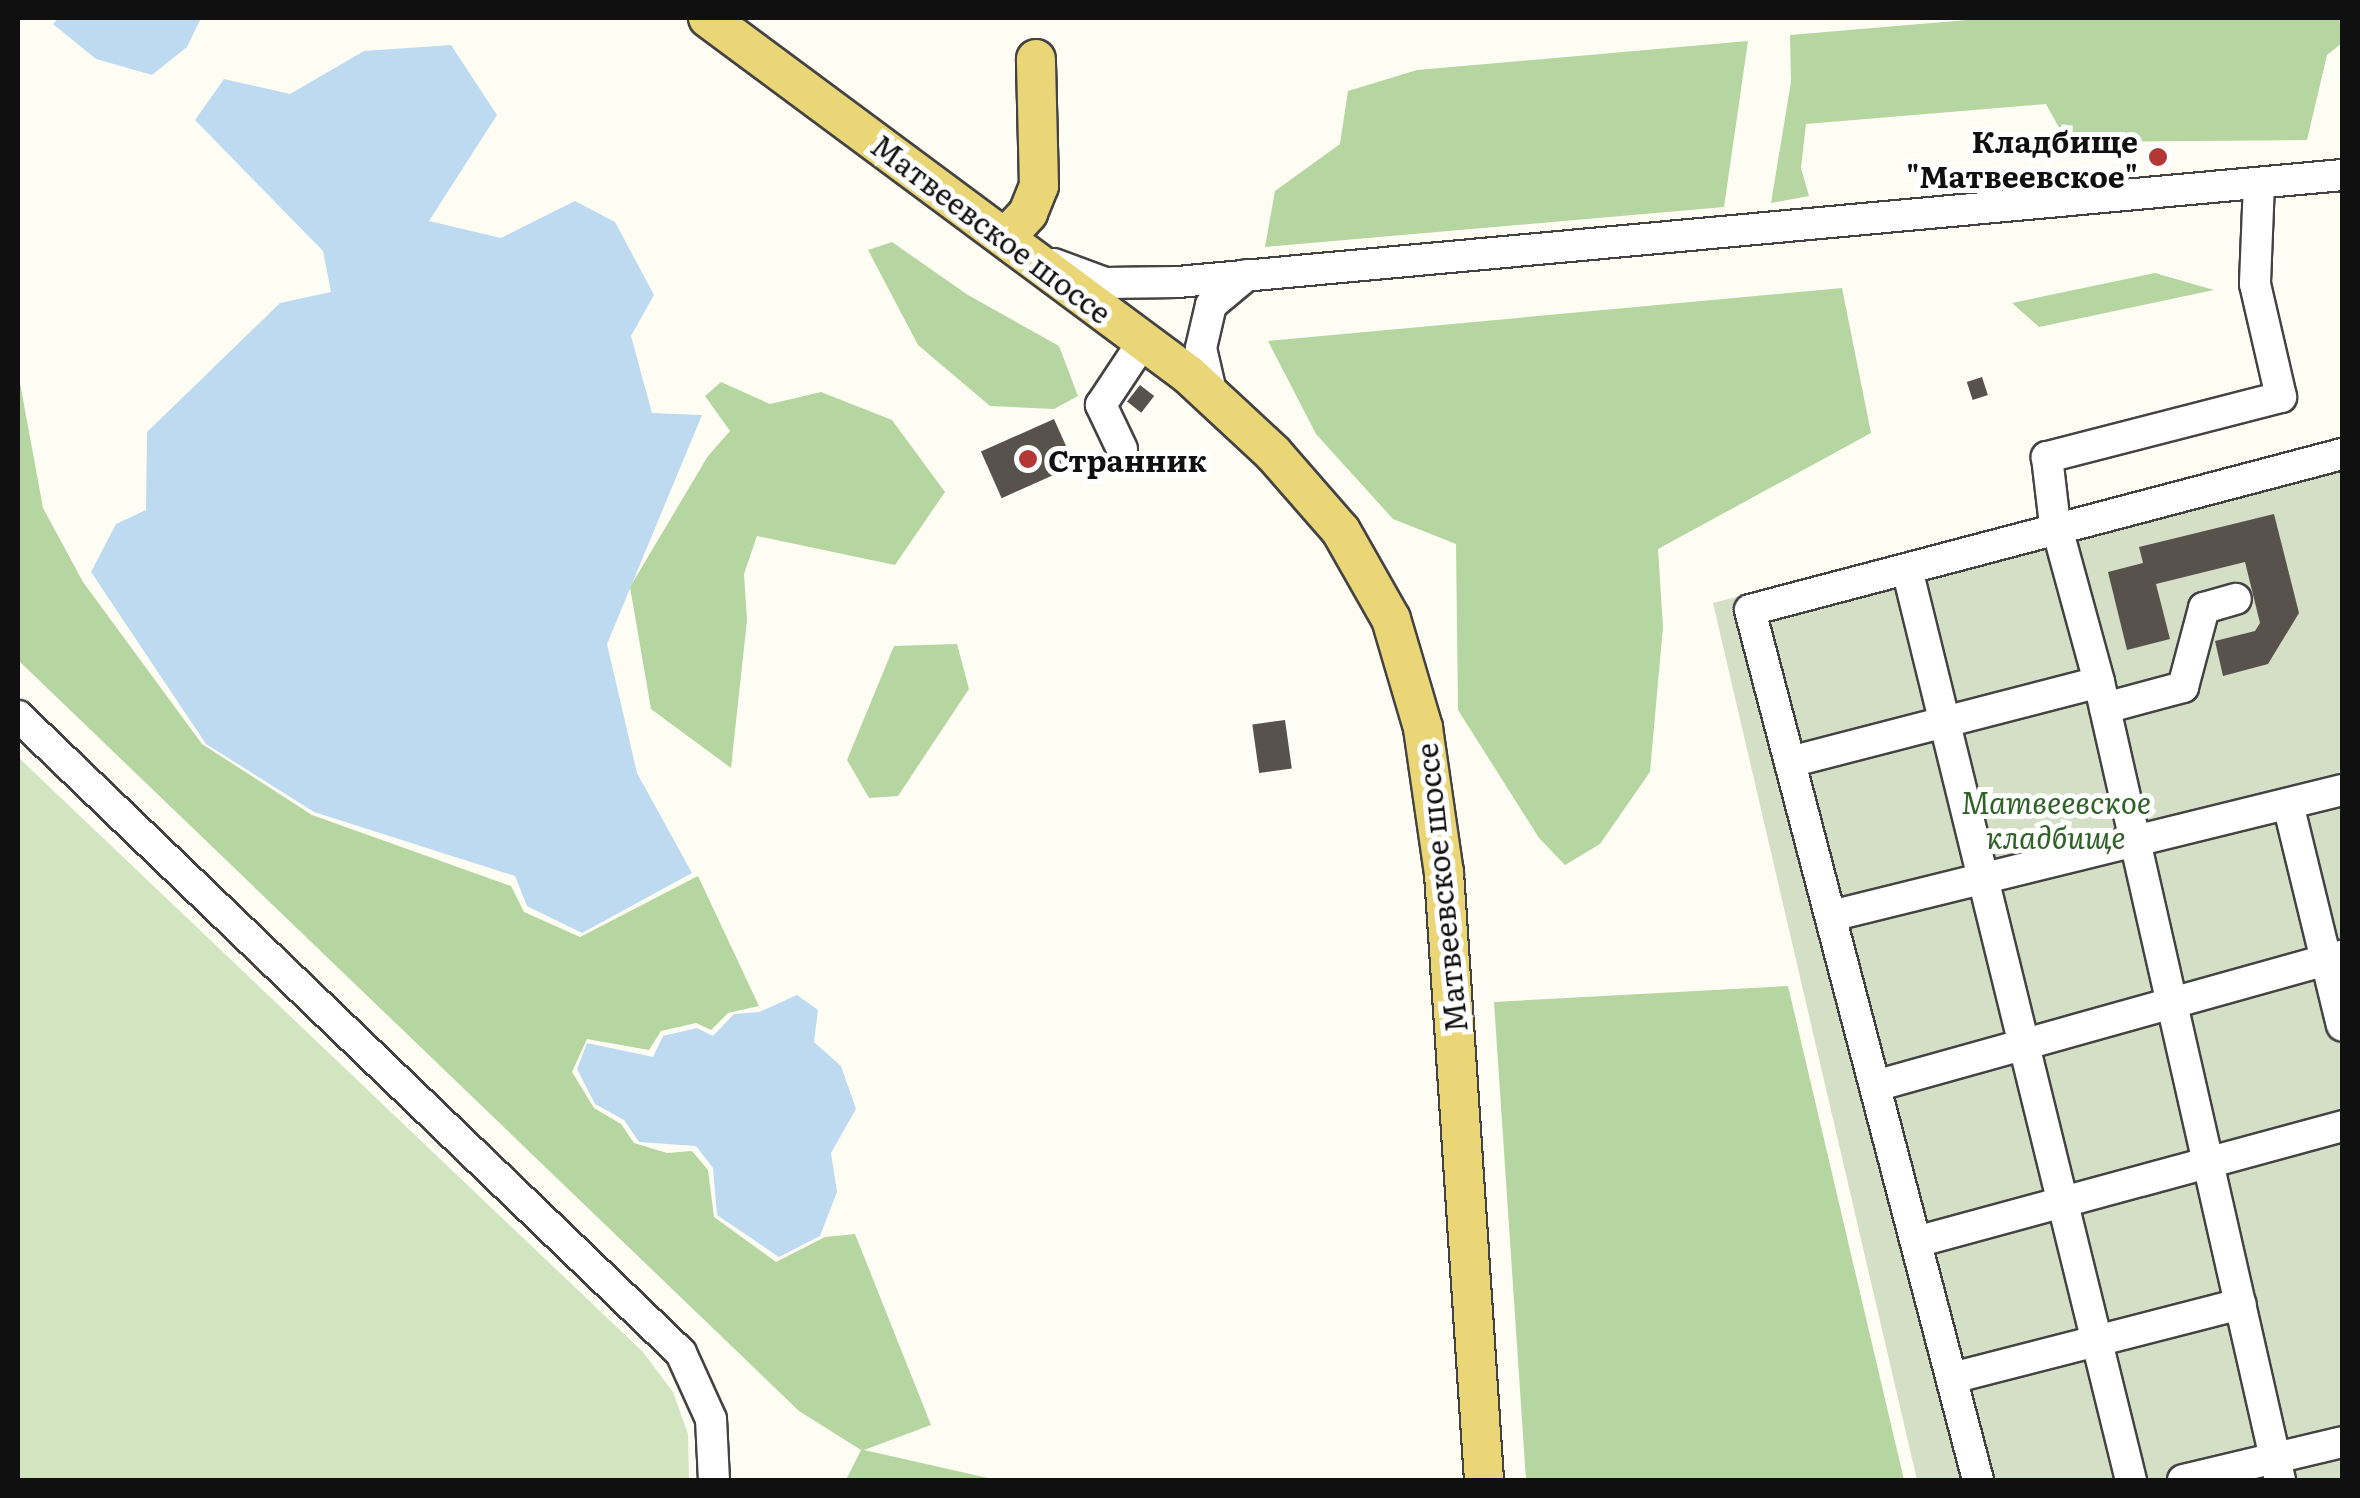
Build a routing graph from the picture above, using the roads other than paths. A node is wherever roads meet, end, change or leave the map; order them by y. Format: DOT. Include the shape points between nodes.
graph roads {
  1 [pos="708,18"];
  2 [pos="1036,59"];
  3 [pos="2342,175"];
  4 [pos="2259,183"];
  5 [pos="1018,247"];
  6 [pos="1247,276"];
  7 [pos="1144,340"];
  8 [pos="1212,396"];
  9 [pos="1122,449"];
  10 [pos="2342,454"];
  11 [pos="2059,529"];
  12 [pos="1908,569"];
  13 [pos="2236,599"];
  14 [pos="2102,695"];
  15 [pos="18,716"];
  16 [pos="1945,722"];
  17 [pos="1790,762"];
  18 [pos="2342,790"];
  19 [pos="2288,804"];
  20 [pos="2135,842"];
  21 [pos="1982,879"];
  22 [pos="1831,916"];
  23 [pos="2334,958"];
  24 [pos="2172,1000"];
  25 [pos="2342,1026"];
  26 [pos="2024,1043"];
  27 [pos="1875,1086"];
  28 [pos="2342,1126"];
  29 [pos="2210,1160"];
  30 [pos="2063,1201"];
  31 [pos="1916,1242"];
  32 [pos="2241,1304"];
  33 [pos="2097,1341"];
  34 [pos="1952,1378"];
  35 [pos="2342,1442"];
  36 [pos="2277,1470"];
  37 [pos="714,1480"];
  38 [pos="1484,1480"];
  39 [pos="1978,1480"];
  40 [pos="2131,1480"];
  41 [pos="2184,1480"];
  1 -- 5 [label="main road, Матвеевское шоссе"];
  2 -- 5 [label="main road" via="1039,186"];
  3 -- 4 [label="street"];
  4 -- 6 [label="street"];
  4 -- 11 [label="street" via="2255,284 2281,396 2047,457"];
  5 -- 6 [label="street" via="1104,283"];
  5 -- 7 [label="main road, Матвеевское шоссе"];
  6 -- 8 [label="street" via="1211,305 1201,348"];
  7 -- 8 [label="main road, Матвеевское шоссе"];
  7 -- 9 [label="street" via="1101,405"];
  8 -- 38 [label="main road, Матвеевское шоссе" via="1341,531 1391,619 1424,728 1444,873"];
  10 -- 11 [label="street"];
  11 -- 12 [label="street"];
  11 -- 14 [label="street"];
  12 -- 16 [label="street"];
  12 -- 17 [label="street" via="1750,610"];
  13 -- 14 [label="street" via="2204,608 2183,687"];
  14 -- 16 [label="street"];
  14 -- 20 [label="street"];
  15 -- 37 [label="street" via="681,1353 711,1420"];
  16 -- 17 [label="street"];
  16 -- 21 [label="street"];
  17 -- 22 [label="street"];
  18 -- 19 [label="street"];
  19 -- 20 [label="street"];
  19 -- 23 [label="street"];
  20 -- 21 [label="street"];
  20 -- 24 [label="street"];
  21 -- 22 [label="street"];
  21 -- 26 [label="street"];
  22 -- 27 [label="street"];
  23 -- 24 [label="street"];
  23 -- 25 [label="street"];
  24 -- 26 [label="street"];
  24 -- 29 [label="street"];
  26 -- 27 [label="street"];
  26 -- 30 [label="street"];
  27 -- 31 [label="street"];
  28 -- 29 [label="street"];
  29 -- 30 [label="street"];
  29 -- 32 [label="street"];
  30 -- 31 [label="street"];
  30 -- 33 [label="street"];
  31 -- 34 [label="street"];
  32 -- 33 [label="street"];
  32 -- 36 [label="street"];
  33 -- 34 [label="street"];
  33 -- 40 [label="street"];
  34 -- 39 [label="street"];
  35 -- 36 [label="street"];
  36 -- 41 [label="street"];
}
